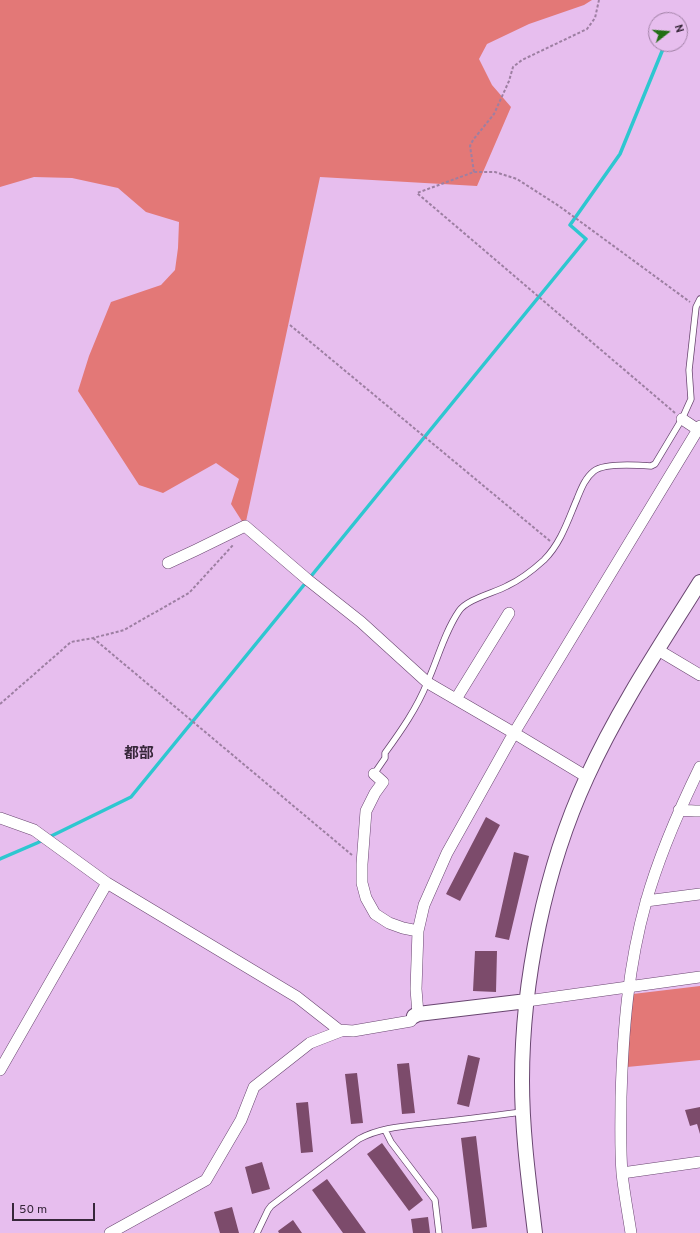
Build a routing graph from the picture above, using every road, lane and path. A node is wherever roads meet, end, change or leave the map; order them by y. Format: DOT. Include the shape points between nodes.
graph roads {
  1 [pos="599,0"];
  2 [pos="474,172"];
  3 [pos="700,299"];
  4 [pos="696,307"];
  5 [pos="290,325"];
  6 [pos="682,419"];
  7 [pos="699,429"];
  8 [pos="248,529"];
  9 [pos="555,546"];
  10 [pos="168,563"];
  11 [pos="700,582"];
  12 [pos="509,613"];
  13 [pos="93,638"];
  14 [pos="658,650"];
  15 [pos="700,675"];
  16 [pos="428,683"];
  17 [pos="456,699"];
  18 [pos="0,704"];
  19 [pos="514,733"];
  20 [pos="700,767"];
  21 [pos="374,774"];
  22 [pos="587,777"];
  23 [pos="679,810"];
  24 [pos="700,810"];
  25 [pos="0,818"];
  26 [pos="362,864"];
  27 [pos="107,883"];
  28 [pos="700,894"];
  29 [pos="646,902"];
  30 [pos="418,931"];
  31 [pos="700,977"];
  32 [pos="628,987"];
  33 [pos="527,1001"];
  34 [pos="416,1015"];
  35 [pos="341,1031"];
  36 [pos="0,1070"];
  37 [pos="523,1112"];
  38 [pos="385,1130"];
  39 [pos="700,1162"];
  40 [pos="622,1173"];
  41 [pos="110,1233"];
  42 [pos="257,1233"];
  43 [pos="439,1233"];
  44 [pos="535,1233"];
  45 [pos="631,1233"];
  1 -- 2 [label="path" via="595,18 587,29 522,60 513,67 494,114 470,146"];
  2 -- 4 [label="path" via="495,172 517,179 559,206"];
  2 -- 6 [label="path" via="417,193"];
  3 -- 4 [label="lane"];
  4 -- 6 [label="lane" via="689,370 691,399"];
  5 -- 9 [label="path"];
  6 -- 7 [label="street"];
  6 -- 9 [label="lane" via="655,464 616,465 595,470 584,484"];
  7 -- 19 [label="street"];
  8 -- 10 [label="street" via="245,526"];
  8 -- 13 [label="path" via="189,593 124,630"];
  8 -- 16 [label="street" via="361,622"];
  9 -- 16 [label="lane" via="544,560 508,586 460,609 444,638"];
  11 -- 14 [label="street"];
  12 -- 17 [label="street"];
  13 -- 18 [label="path" via="71,642"];
  13 -- 26 [label="path"];
  14 -- 15 [label="street"];
  14 -- 22 [label="street" via="620,713"];
  16 -- 17 [label="street"];
  16 -- 21 [label="lane"];
  17 -- 19 [label="street"];
  19 -- 22 [label="street"];
  19 -- 30 [label="street" via="448,853 424,905"];
  20 -- 23 [label="street"];
  21 -- 26 [label="street" via="383,782 366,811"];
  22 -- 33 [label="street" via="554,865 535,947"];
  23 -- 24 [label="street"];
  23 -- 29 [label="street"];
  25 -- 27 [label="street" via="34,830"];
  26 -- 30 [label="street" via="362,883 366,898 375,914 389,923"];
  27 -- 35 [label="street" via="297,997"];
  27 -- 36 [label="street"];
  28 -- 29 [label="street"];
  29 -- 32 [label="street"];
  30 -- 34 [label="street"];
  31 -- 32 [label="street"];
  32 -- 33 [label="street"];
  32 -- 40 [label="street" via="622,1058"];
  33 -- 34 [label="street"];
  33 -- 37 [label="street" via="523,1040"];
  34 -- 35 [label="street" via="411,1021"];
  35 -- 41 [label="street" via="310,1043 254,1087 241,1120 206,1180"];
  37 -- 38 [label="lane"];
  37 -- 44 [label="street"];
  38 -- 42 [label="lane" via="359,1139 275,1202 268,1210"];
  38 -- 43 [label="lane" via="391,1142 435,1200"];
  39 -- 40 [label="street"];
  40 -- 45 [label="street"];
}
